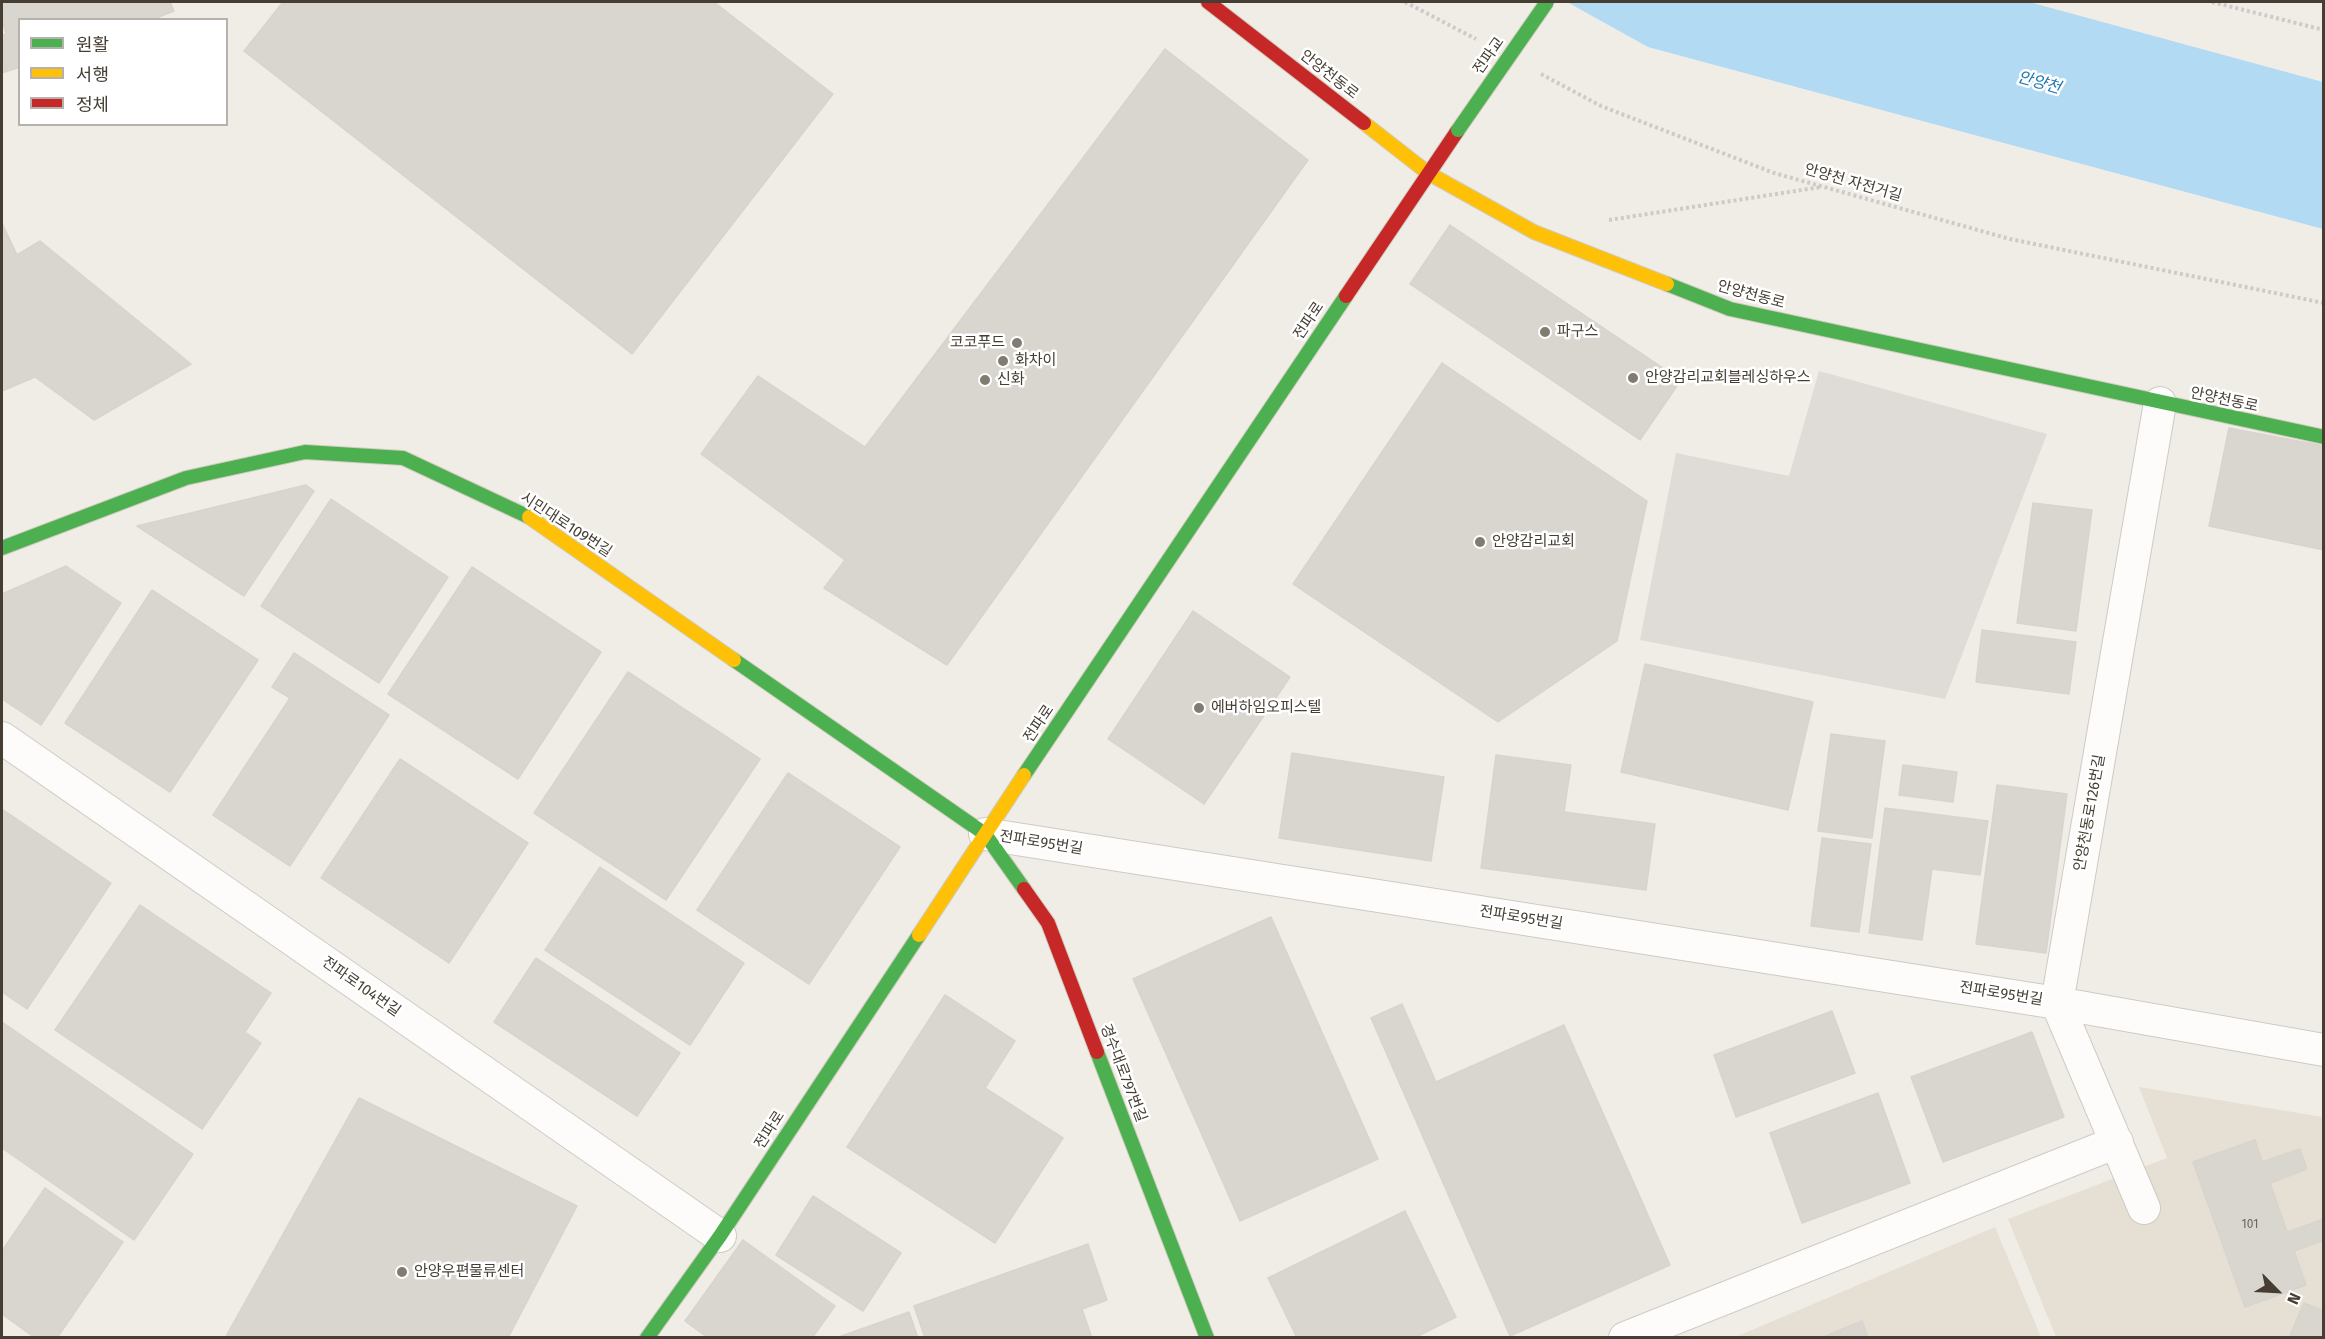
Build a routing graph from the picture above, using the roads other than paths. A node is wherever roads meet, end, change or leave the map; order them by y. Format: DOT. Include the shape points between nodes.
graph roads {
  1 [pos="1208,2"];
  2 [pos="1547,2"];
  3 [pos="1458,130"];
  4 [pos="1428,173"];
  5 [pos="2160,403"];
  6 [pos="2324,437"];
  7 [pos="2,548"];
  8 [pos="2,738"];
  9 [pos="985,834"];
  10 [pos="2057,1003"];
  11 [pos="2324,1050"];
  12 [pos="2117,1142"];
  13 [pos="2144,1208"];
  14 [pos="720,1236"];
  15 [pos="647,1338"];
  16 [pos="1207,1338"];
  17 [pos="1625,1338"];
  1 -- 4 [label="street, 안양천동로"];
  2 -- 3 [label="street, 전파교, bridge"];
  3 -- 4 [label="street, 전파로"];
  4 -- 5 [label="street, 안양천동로" via="1534,232 1730,309"];
  4 -- 9 [label="street, 전파로"];
  5 -- 6 [label="street, 안양천동로"];
  5 -- 10 [label="street, 안양천동로126번길"];
  7 -- 9 [label="street, 시민대로109번길" via="186,478 305,452 404,458 526,515"];
  8 -- 14 [label="street, 전파로104번길"];
  9 -- 10 [label="street, 전파로95번길"];
  9 -- 14 [label="street, 전파로"];
  9 -- 16 [label="street, 경수대로797번길" via="1048,923"];
  10 -- 11 [label="street, 전파로95번길"];
  10 -- 12 [label="street"];
  12 -- 13 [label="street"];
  12 -- 17 [label="street"];
  14 -- 15 [label="street, 전파로"];
}
